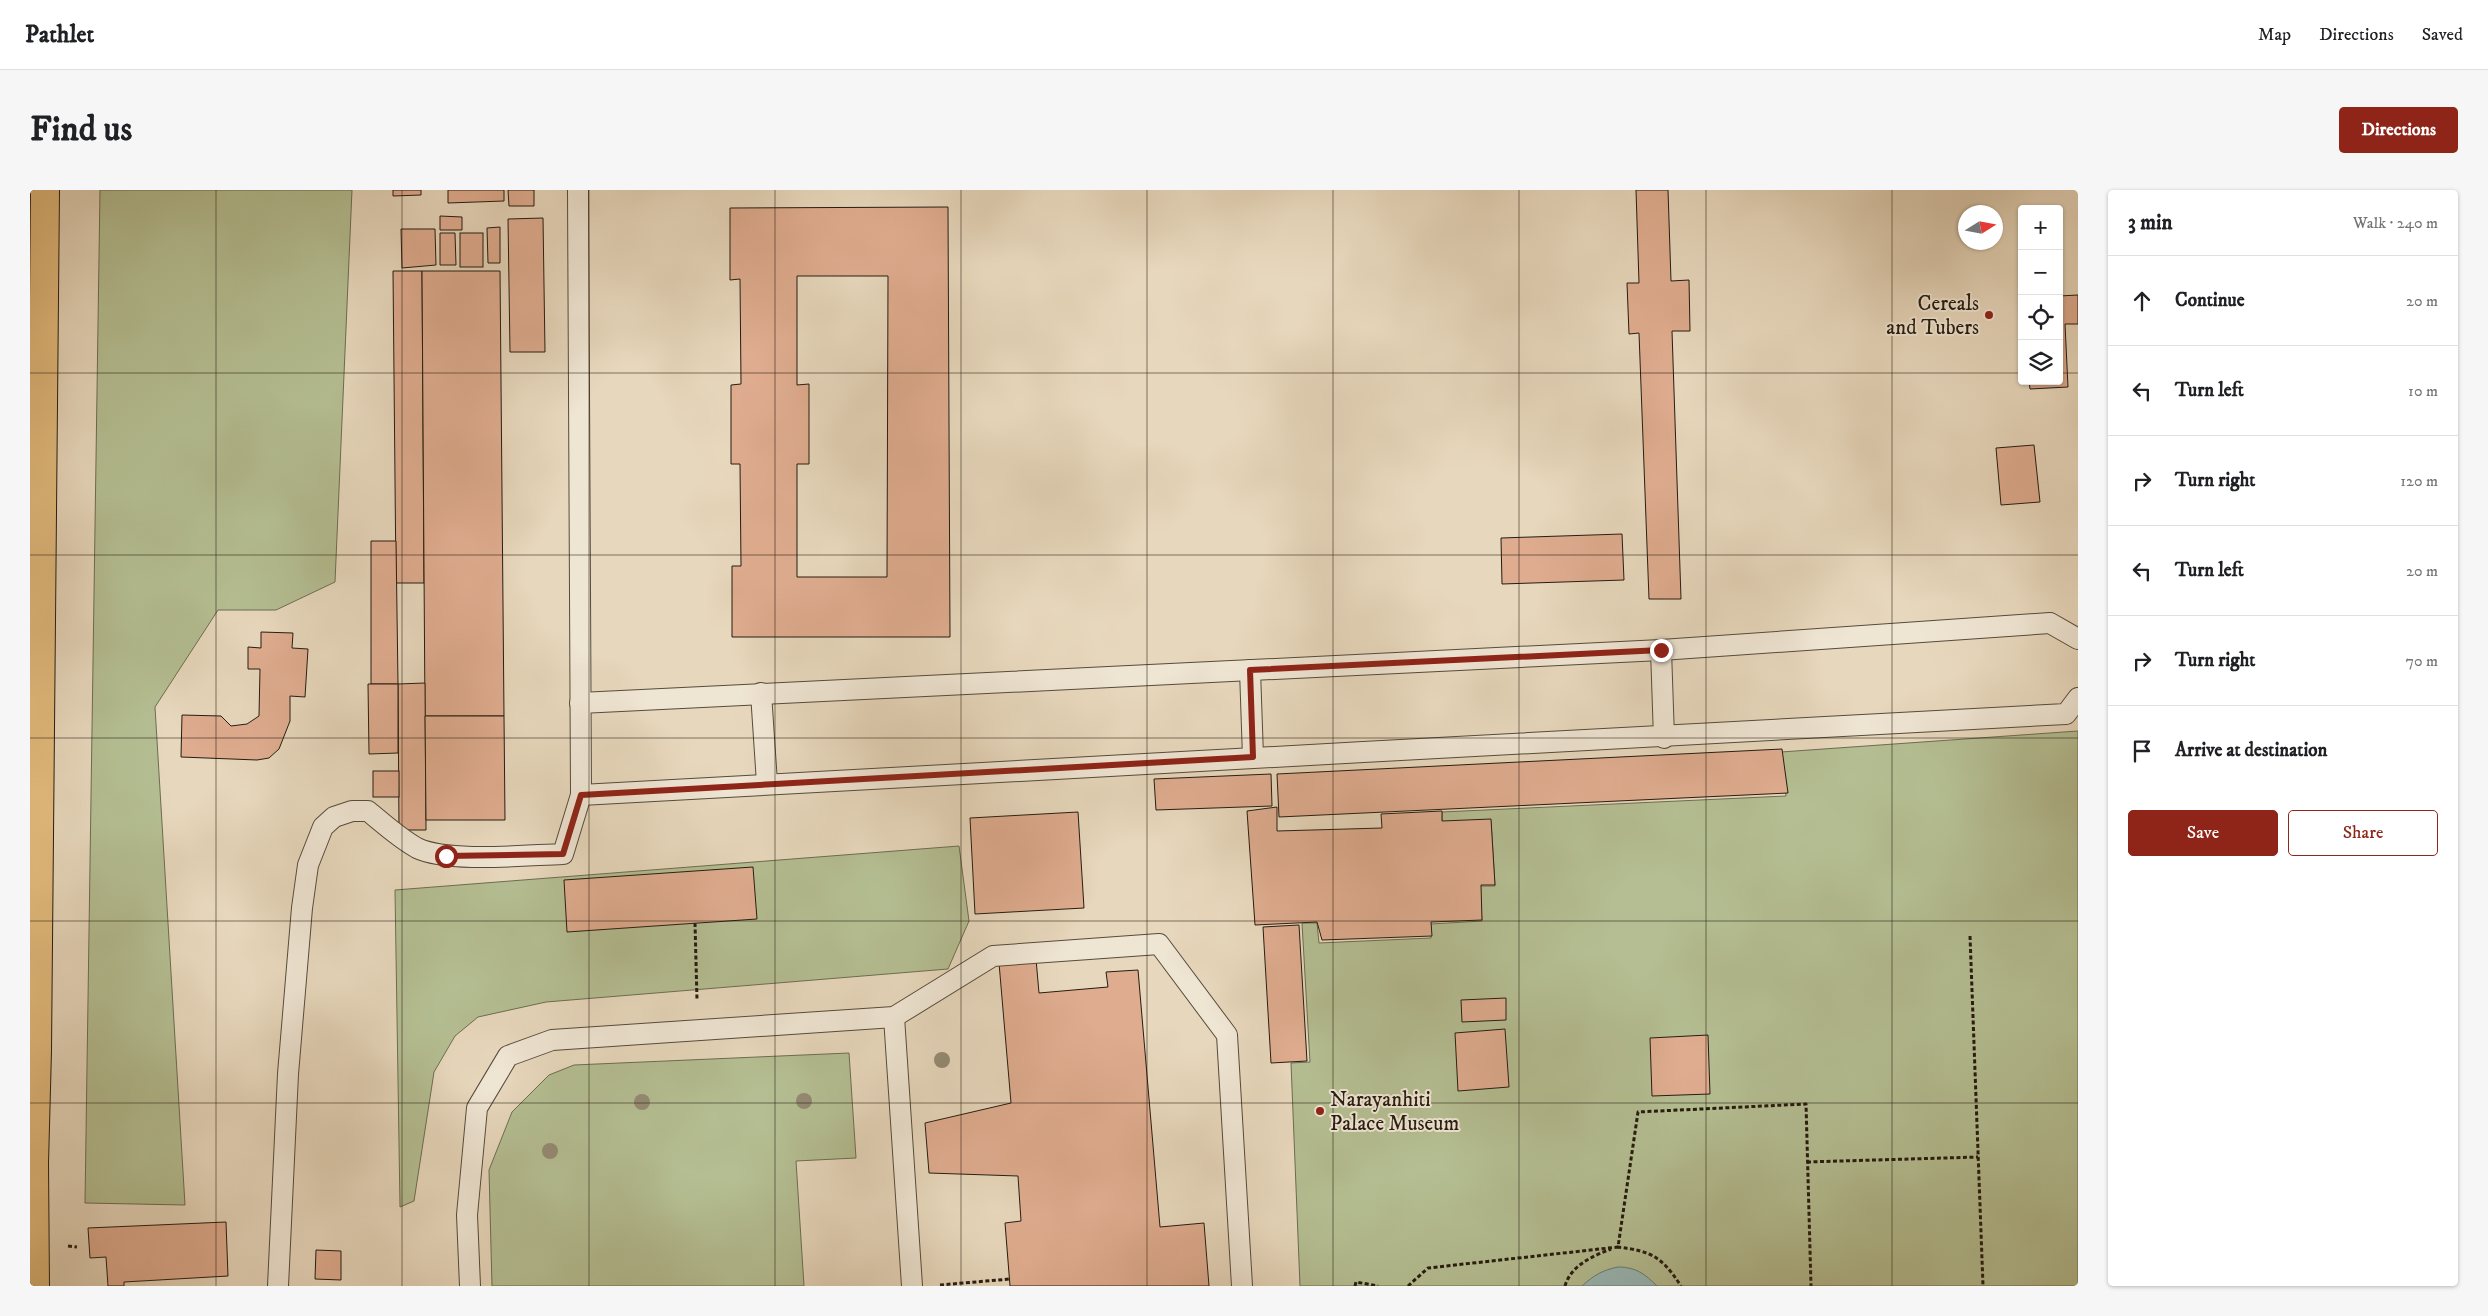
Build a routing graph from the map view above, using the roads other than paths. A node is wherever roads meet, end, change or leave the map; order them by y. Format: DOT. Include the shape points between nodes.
graph roads {
  1 [pos="45,190"];
  2 [pos="578,190"];
  3 [pos="2078,639"];
  4 [pos="1661,650"];
  5 [pos="1250,670"];
  6 [pos="761,693"];
  7 [pos="2078,698"];
  8 [pos="580,703"];
  9 [pos="1664,738"];
  10 [pos="1253,757"];
  11 [pos="767,783"];
  12 [pos="581,795"];
  13 [pos="894,1017"];
  14 [pos="32,1171"];
  15 [pos="35,1286"];
  16 [pos="278,1286"];
  17 [pos="470,1286"];
  18 [pos="912,1286"];
  19 [pos="1242,1286"];
  1 -- 14 [label="main road" via="37,1022"];
  2 -- 8 [label="lane"];
  3 -- 4 [label="lane" via="2050,623"];
  4 -- 5 [label="lane"];
  4 -- 9 [label="lane"];
  5 -- 6 [label="lane"];
  5 -- 10 [label="lane"];
  6 -- 8 [label="lane"];
  6 -- 11 [label="lane"];
  7 -- 9 [label="lane" via="2066,714"];
  8 -- 12 [label="lane"];
  9 -- 10 [label="lane"];
  10 -- 11 [label="lane"];
  11 -- 12 [label="lane"];
  12 -- 16 [label="lane" via="563,854 446,856 419,848 395,834 368,811 352,811 334,817 323,827 308,865 302,908 288,1074"];
  13 -- 17 [label="lane" via="552,1040 508,1056 477,1108 467,1215"];
  13 -- 18 [label="lane"];
  13 -- 19 [label="lane" via="993,956 1159,944 1227,1035"];
  14 -- 15 [label="main road"];
}
